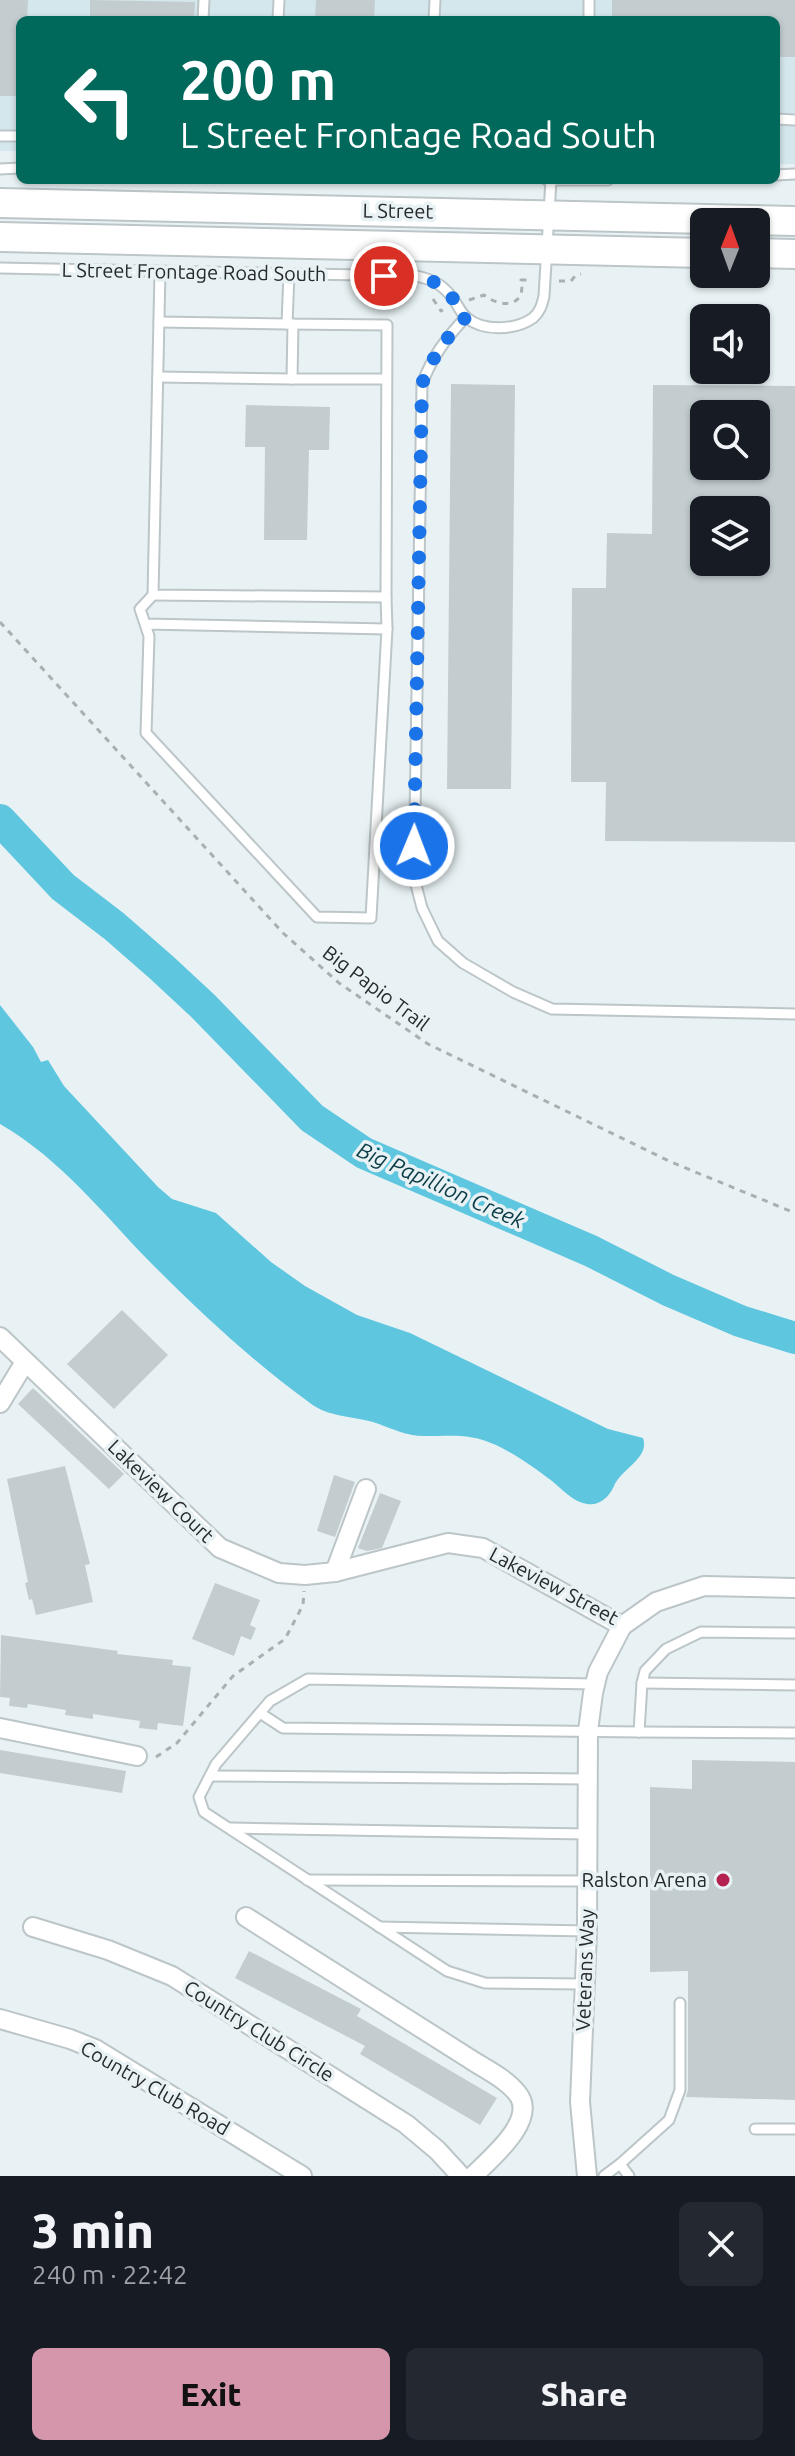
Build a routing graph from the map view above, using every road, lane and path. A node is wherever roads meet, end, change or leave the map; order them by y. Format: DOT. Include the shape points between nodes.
graph roads {
  1 [pos="549,184"];
  2 [pos="0,203"];
  3 [pos="549,214"];
  4 [pos="789,220"];
  5 [pos="0,237"];
  6 [pos="547,250"];
  7 [pos="690,253"];
  8 [pos="770,254"];
  9 [pos="795,256"];
  10 [pos="0,268"];
  11 [pos="160,271"];
  12 [pos="289,274"];
  13 [pos="466,317"];
  14 [pos="159,322"];
  15 [pos="290,324"];
  16 [pos="158,377"];
  17 [pos="292,379"];
  18 [pos="386,379"];
  19 [pos="153,595"];
  20 [pos="386,597"];
  21 [pos="0,622"];
  22 [pos="145,624"];
  23 [pos="387,629"];
  24 [pos="795,1014"];
  25 [pos="795,1213"];
  26 [pos="0,1337"];
  27 [pos="25,1362"];
  28 [pos="0,1403"];
  29 [pos="366,1489"];
  30 [pos="448,1543"];
  31 [pos="335,1572"];
  32 [pos="305,1575"];
  33 [pos="795,1588"];
  34 [pos="622,1626"];
  35 [pos="795,1633"];
  36 [pos="642,1683"];
  37 [pos="595,1684"];
  38 [pos="795,1685"];
  39 [pos="260,1713"];
  40 [pos="0,1728"];
  41 [pos="588,1731"];
  42 [pos="639,1732"];
  43 [pos="795,1733"];
  44 [pos="137,1756"];
  45 [pos="210,1776"];
  46 [pos="588,1779"];
  47 [pos="229,1828"];
  48 [pos="588,1834"];
  49 [pos="306,1880"];
  50 [pos="587,1881"];
  51 [pos="246,1917"];
  52 [pos="33,1927"];
  53 [pos="379,1927"];
  54 [pos="587,1931"];
  55 [pos="585,1984"];
  56 [pos="680,2003"];
  57 [pos="0,2019"];
  58 [pos="755,2129"];
  59 [pos="795,2129"];
  60 [pos="620,2164"];
  61 [pos="302,2176"];
  62 [pos="461,2176"];
  63 [pos="473,2176"];
  64 [pos="587,2176"];
  65 [pos="604,2176"];
  66 [pos="629,2176"];
  1 -- 3 [label="lane"];
  2 -- 3 [label="main road, L Street"];
  3 -- 4 [label="main road, L Street"];
  3 -- 6 [label="lane"];
  5 -- 6 [label="main road, L Street"];
  6 -- 7 [label="main road, L Street"];
  6 -- 13 [label="lane" via="544,296 534,317 510,327 482,326"];
  8 -- 9 [label="main road"];
  10 -- 11 [label="lane, L Street Frontage Road South"];
  11 -- 12 [label="lane, L Street Frontage Road South"];
  11 -- 14 [label="lane"];
  12 -- 13 [label="lane, L Street Frontage Road South" via="432,279"];
  12 -- 15 [label="lane"];
  13 -- 24 [label="lane" via="443,342 422,384 414,877 422,908 438,941 463,963 552,1009"];
  14 -- 15 [label="lane"];
  14 -- 16 [label="lane"];
  15 -- 17 [label="lane"];
  15 -- 18 [label="lane" via="387,325"];
  16 -- 17 [label="lane"];
  16 -- 19 [label="lane"];
  17 -- 18 [label="lane"];
  18 -- 20 [label="lane"];
  19 -- 20 [label="lane"];
  19 -- 22 [label="lane" via="140,609"];
  20 -- 23 [label="lane"];
  21 -- 25 [label="path, Big Papio Trail" via="283,933 339,983 428,1044 671,1162"];
  22 -- 23 [label="lane"];
  22 -- 23 [label="lane" via="146,733 317,917 371,918"];
  26 -- 27 [label="street, Lakeview Court"];
  27 -- 28 [label="street"];
  27 -- 32 [label="street, Lakeview Court" via="220,1548 279,1573"];
  29 -- 31 [label="street"];
  30 -- 31 [label="street, Lakeview Court"];
  30 -- 34 [label="street, Lakeview Street" via="483,1548"];
  31 -- 32 [label="street, Lakeview Court"];
  32 -- 44 [label="path" via="303,1605 285,1639 233,1676 177,1743 156,1757"];
  33 -- 34 [label="street, Lakeview Street" via="704,1586 656,1602"];
  34 -- 37 [label="street, Veterans Way"];
  35 -- 36 [label="lane" via="701,1632 666,1649 645,1671"];
  36 -- 38 [label="lane"];
  36 -- 42 [label="lane"];
  37 -- 39 [label="lane" via="308,1679 270,1701"];
  37 -- 41 [label="street, Veterans Way"];
  39 -- 41 [label="lane" via="283,1728"];
  39 -- 45 [label="lane"];
  40 -- 44 [label="street"];
  41 -- 42 [label="lane"];
  41 -- 46 [label="street, Veterans Way"];
  42 -- 43 [label="lane"];
  45 -- 46 [label="lane"];
  45 -- 47 [label="lane" via="199,1797 204,1812"];
  46 -- 48 [label="street, Veterans Way"];
  47 -- 48 [label="lane"];
  47 -- 49 [label="lane"];
  48 -- 50 [label="street, Veterans Way"];
  49 -- 50 [label="lane"];
  49 -- 53 [label="lane"];
  50 -- 54 [label="street, Veterans Way"];
  51 -- 63 [label="street" via="519,2095 523,2115 517,2127"];
  52 -- 62 [label="street, Country Club Circle" via="172,1976 406,2124"];
  53 -- 54 [label="lane"];
  53 -- 55 [label="lane" via="447,1971 485,1983"];
  54 -- 55 [label="street, Veterans Way"];
  55 -- 64 [label="street, Veterans Way" via="580,2102"];
  56 -- 60 [label="lane" via="680,2090 673,2110 669,2120"];
  57 -- 61 [label="street, Country Club Road" via="95,2049"];
  58 -- 59 [label="lane"];
  60 -- 65 [label="lane"];
  60 -- 66 [label="lane"];
}
